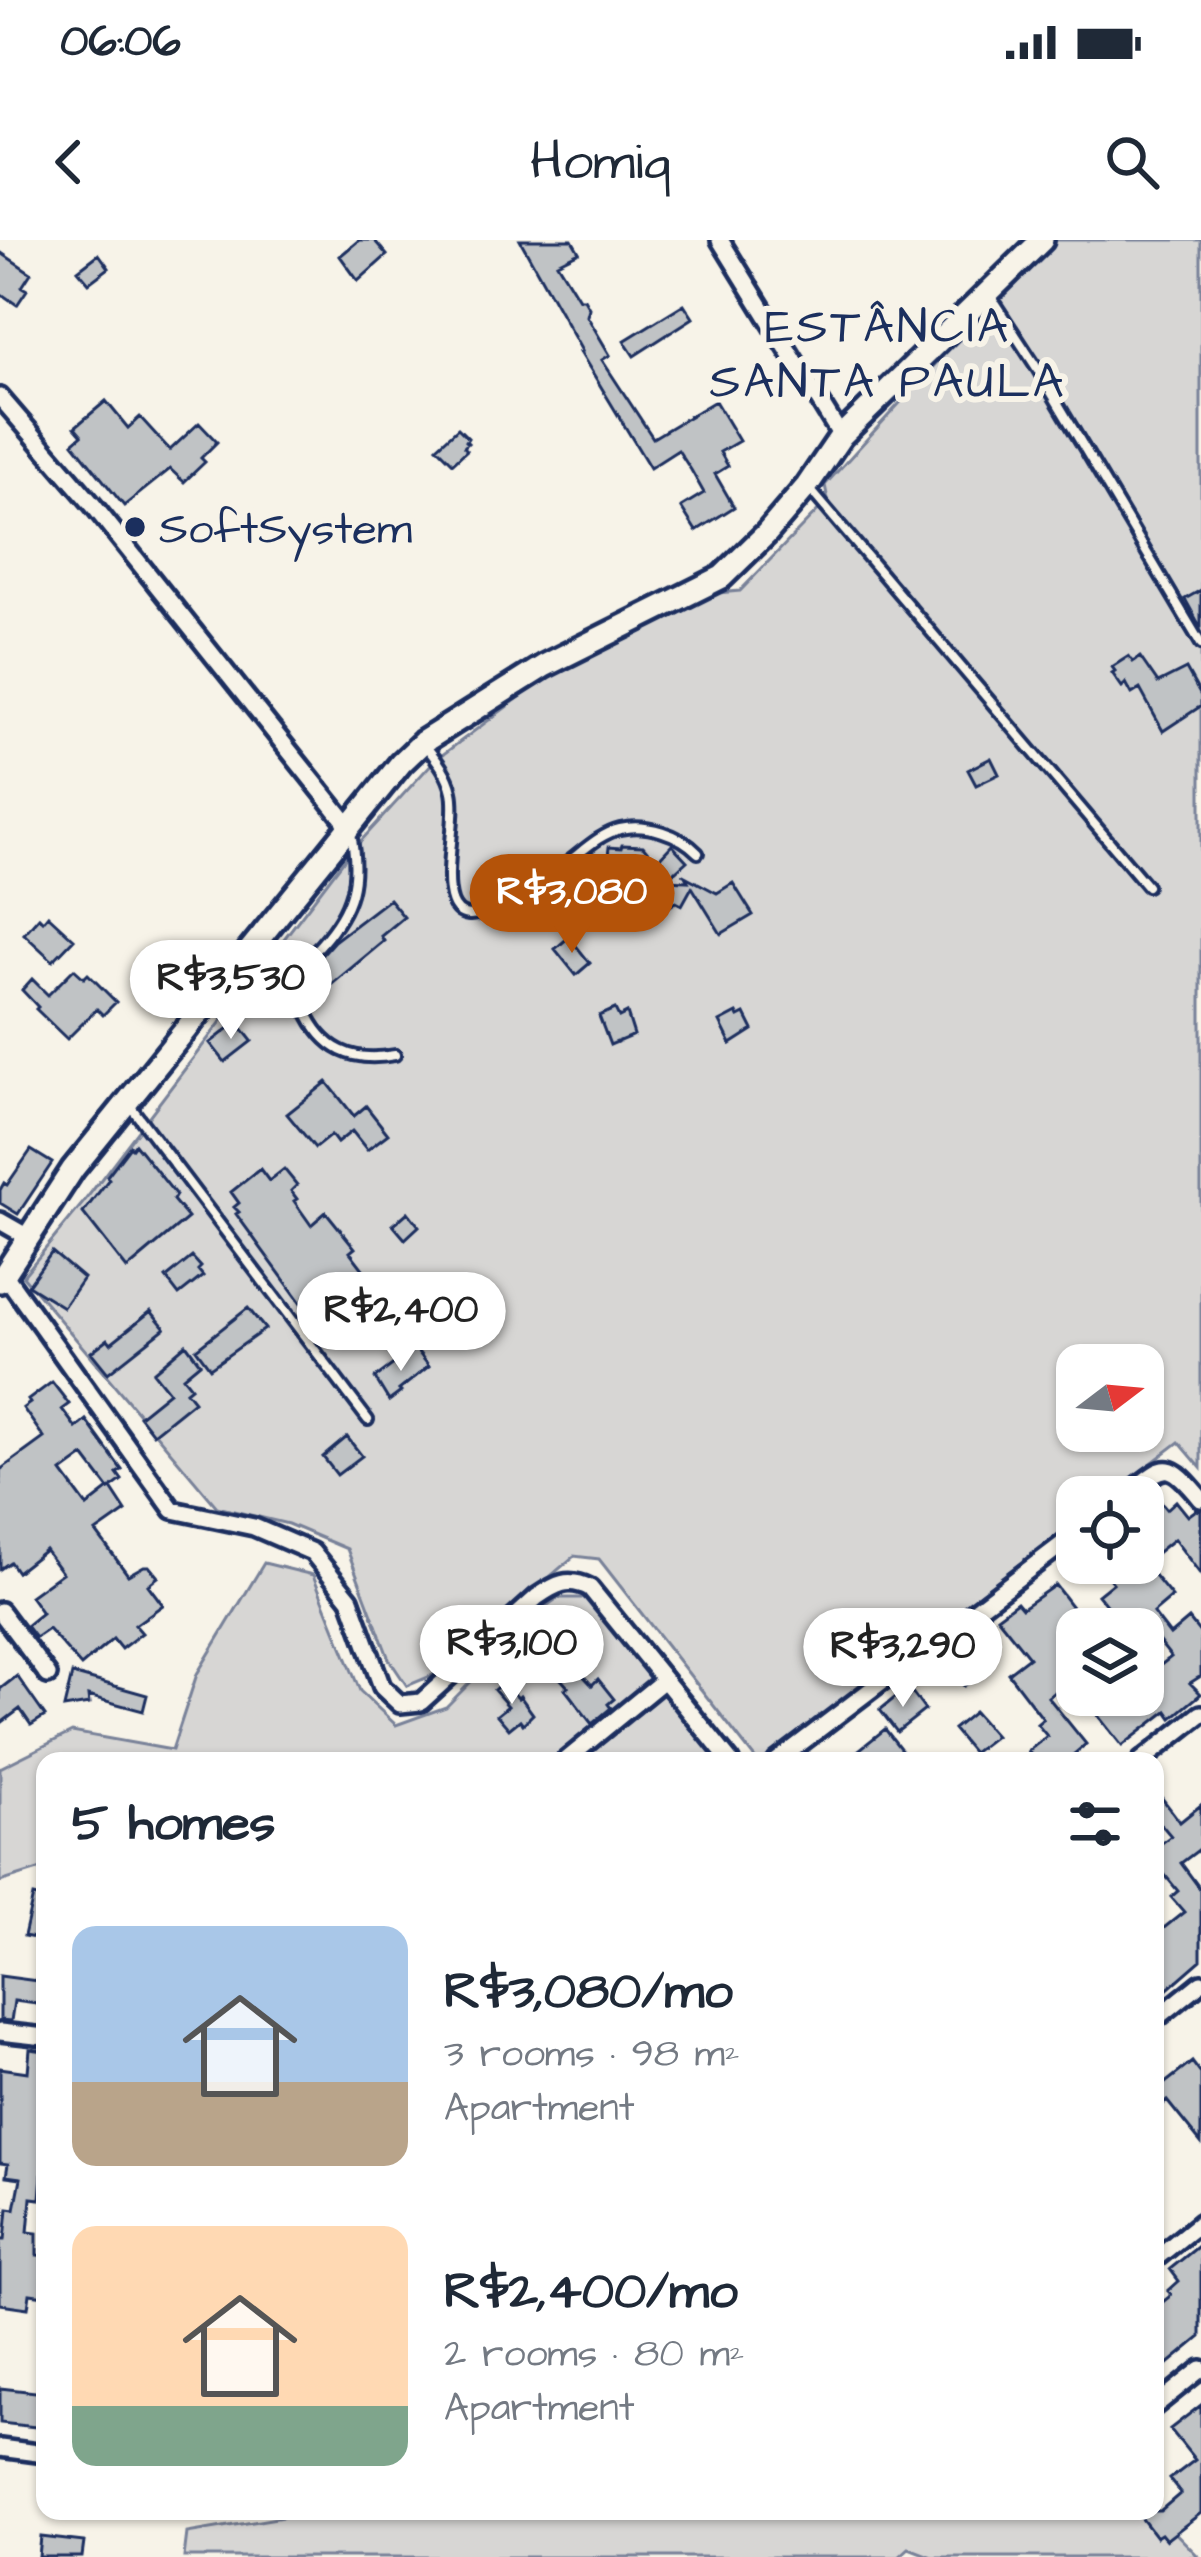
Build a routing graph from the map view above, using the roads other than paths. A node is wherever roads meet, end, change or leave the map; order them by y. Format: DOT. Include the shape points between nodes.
graph roads {
  1 [pos="720,240"];
  2 [pos="1042,240"];
  3 [pos="987,292"];
  4 [pos="0,397"];
  5 [pos="841,436"];
  6 [pos="807,486"];
  7 [pos="1201,644"];
  8 [pos="423,742"];
  9 [pos="350,826"];
  10 [pos="698,853"];
  11 [pos="1147,886"];
  12 [pos="395,1055"];
  13 [pos="127,1102"];
  14 [pos="0,1221"];
  15 [pos="32,1232"];
  16 [pos="2,1278"];
  17 [pos="368,1420"];
  18 [pos="1153,1476"];
  19 [pos="1201,1499"];
  20 [pos="1056,1549"];
  21 [pos="0,1611"];
  22 [pos="48,1675"];
  23 [pos="664,1680"];
  24 [pos="1201,1714"];
  25 [pos="576,1752"];
  26 [pos="723,1752"];
  27 [pos="789,1752"];
  28 [pos="1152,1752"];
  29 [pos="1201,1983"];
  30 [pos="1164,2013"];
  31 [pos="0,2032"];
  32 [pos="36,2037"];
  33 [pos="1201,2222"];
  34 [pos="1164,2252"];
  35 [pos="1201,2369"];
  36 [pos="1164,2399"];
  37 [pos="0,2448"];
  38 [pos="36,2453"];
  1 -- 5 [label="street"];
  2 -- 3 [label="street"];
  3 -- 5 [label="street"];
  3 -- 7 [label="lane"];
  4 -- 9 [label="street"];
  5 -- 6 [label="street"];
  6 -- 8 [label="street" via="722,577 544,666"];
  6 -- 11 [label="lane"];
  8 -- 9 [label="street"];
  8 -- 10 [label="lane" via="453,795 448,874 450,898 463,916 485,914 618,830 675,836"];
  9 -- 12 [label="lane" via="354,887 297,985 333,1048 375,1059"];
  9 -- 13 [label="street"];
  13 -- 15 [label="street"];
  13 -- 17 [label="lane"];
  14 -- 15 [label="street"];
  15 -- 16 [label="street"];
  16 -- 23 [label="street" via="173,1510 254,1527 312,1552 350,1599 382,1687 400,1704 422,1702 536,1597 577,1581"];
  18 -- 19 [label="street" via="1179,1473"];
  20 -- 27 [label="street"];
  21 -- 22 [label="street"];
  23 -- 25 [label="street"];
  23 -- 26 [label="street"];
  24 -- 28 [label="street"];
  29 -- 30 [label="street"];
  31 -- 32 [label="street"];
  33 -- 34 [label="street"];
  35 -- 36 [label="street"];
  37 -- 38 [label="street"];
}
